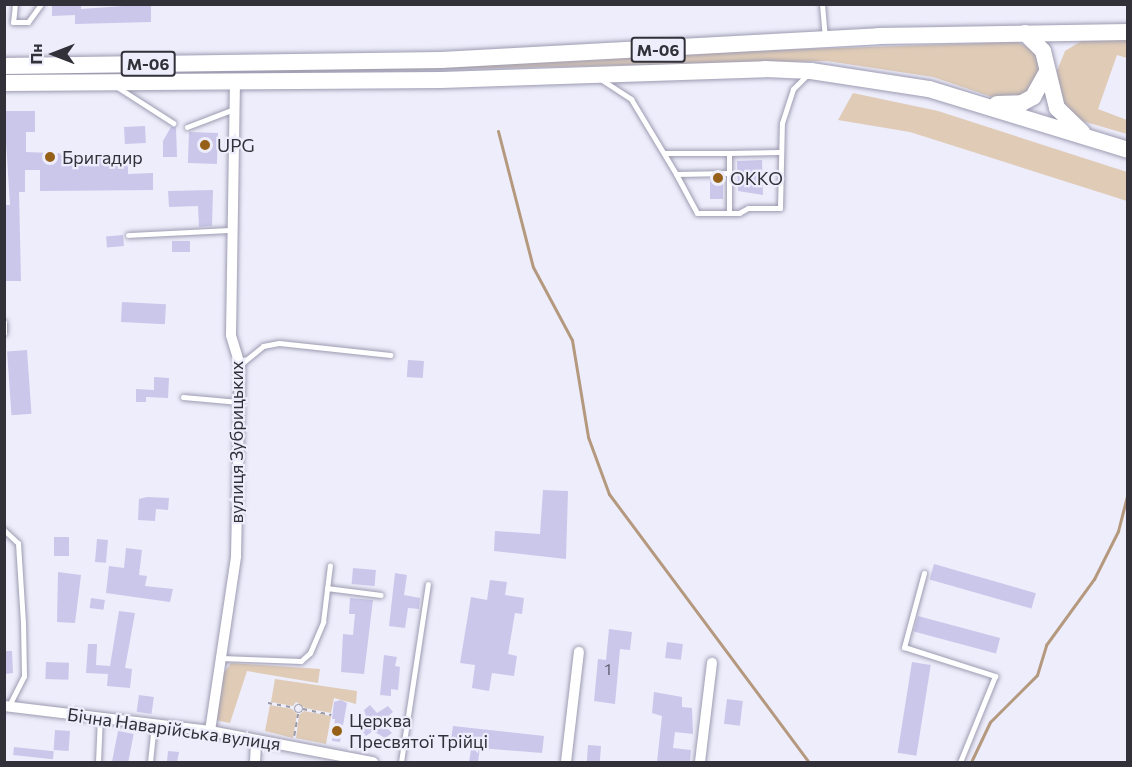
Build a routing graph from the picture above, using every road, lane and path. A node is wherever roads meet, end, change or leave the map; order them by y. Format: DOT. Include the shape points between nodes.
graph roads {
  1 [pos="15,4"];
  2 [pos="41,4"];
  3 [pos="822,4"];
  4 [pos="1128,32"];
  5 [pos="1025,33"];
  6 [pos="825,39"];
  7 [pos="4,66"];
  8 [pos="1048,70"];
  9 [pos="811,71"];
  10 [pos="592,75"];
  11 [pos="235,79"];
  12 [pos="111,82"];
  13 [pos="4,83"];
  14 [pos="975,102"];
  15 [pos="234,109"];
  16 [pos="173,123"];
  17 [pos="187,127"];
  18 [pos="1089,138"];
  19 [pos="1128,150"];
  20 [pos="779,152"];
  21 [pos="665,153"];
  22 [pos="729,153"];
  23 [pos="729,173"];
  24 [pos="676,174"];
  25 [pos="729,213"];
  26 [pos="232,230"];
  27 [pos="128,235"];
  28 [pos="4,322"];
  29 [pos="4,333"];
  30 [pos="390,355"];
  31 [pos="240,365"];
  32 [pos="183,397"];
  33 [pos="239,402"];
  34 [pos="4,530"];
  35 [pos="330,565"];
  36 [pos="924,573"];
  37 [pos="428,584"];
  38 [pos="327,588"];
  39 [pos="381,594"];
  40 [pos="579,652"];
  41 [pos="221,658"];
  42 [pos="712,663"];
  43 [pos="268,703"];
  44 [pos="7,706"];
  45 [pos="295,708"];
  46 [pos="303,709"];
  47 [pos="298,713"];
  48 [pos="331,715"];
  49 [pos="100,717"];
  50 [pos="154,723"];
  51 [pos="210,731"];
  52 [pos="256,740"];
  53 [pos="292,747"];
  54 [pos="98,762"];
  55 [pos="150,762"];
  56 [pos="255,762"];
  57 [pos="373,762"];
  58 [pos="401,762"];
  59 [pos="566,762"];
  60 [pos="700,762"];
  61 [pos="960,762"];
  1 -- 2 [label="lane" via="13,22 28,22"];
  3 -- 6 [label="lane"];
  4 -- 5 [label="highway, М-06"];
  5 -- 6 [label="highway, М-06"];
  5 -- 8 [label="highway" via="1043,51"];
  6 -- 7 [label="highway, М-06" via="558,56"];
  8 -- 14 [label="highway" via="1039,91 1022,103"];
  8 -- 18 [label="highway" via="1057,108"];
  9 -- 10 [label="highway, М-06"];
  9 -- 14 [label="highway, М-06" via="900,82"];
  9 -- 20 [label="lane" via="793,90 786,105"];
  10 -- 11 [label="highway, М-06"];
  10 -- 21 [label="lane" via="631,99"];
  11 -- 12 [label="highway, М-06"];
  11 -- 15 [label="street, вулиця Зубрицьких"];
  12 -- 13 [label="highway, М-06"];
  12 -- 16 [label="lane"];
  14 -- 18 [label="highway, М-06"];
  15 -- 17 [label="lane"];
  15 -- 26 [label="street, вулиця Зубрицьких"];
  18 -- 19 [label="highway, М-06"];
  20 -- 22 [label="lane"];
  20 -- 25 [label="lane" via="780,208 748,208"];
  21 -- 22 [label="lane"];
  21 -- 24 [label="lane"];
  22 -- 23 [label="lane"];
  23 -- 24 [label="lane"];
  23 -- 25 [label="lane"];
  24 -- 25 [label="lane" via="697,213"];
  26 -- 27 [label="lane"];
  26 -- 31 [label="street, вулиця Зубрицьких" via="231,335"];
  28 -- 29 [label="lane"];
  30 -- 31 [label="lane" via="279,343 263,346"];
  31 -- 33 [label="street, вулиця Зубрицьких"];
  32 -- 33 [label="lane"];
  33 -- 41 [label="street, вулиця Зубрицьких" via="236,556"];
  34 -- 44 [label="lane, Бічна Наварійська вулиця" via="18,543 24,676"];
  35 -- 38 [label="lane"];
  36 -- 61 [label="lane" via="904,647 995,676"];
  37 -- 58 [label="lane"];
  38 -- 39 [label="lane"];
  38 -- 41 [label="lane" via="323,622 310,653 301,661"];
  40 -- 59 [label="street"];
  41 -- 51 [label="street, вулиця Зубрицьких"];
  42 -- 60 [label="street"];
  43 -- 45 [label="path"];
  44 -- 49 [label="street, Бічна Наварійська вулиця"];
  45 -- 46 [label="path" via="298,705"];
  45 -- 47 [label="path"];
  46 -- 47 [label="path"];
  46 -- 48 [label="path"];
  47 -- 53 [label="path"];
  49 -- 50 [label="street, Бічна Наварійська вулиця"];
  49 -- 54 [label="lane"];
  50 -- 51 [label="street, Бічна Наварійська вулиця"];
  50 -- 55 [label="lane"];
  51 -- 52 [label="street, Бічна Наварійська вулиця"];
  52 -- 53 [label="street, Бічна Наварійська вулиця"];
  52 -- 56 [label="street"];
  53 -- 57 [label="street, Бічна Наварійська вулиця"];
}
